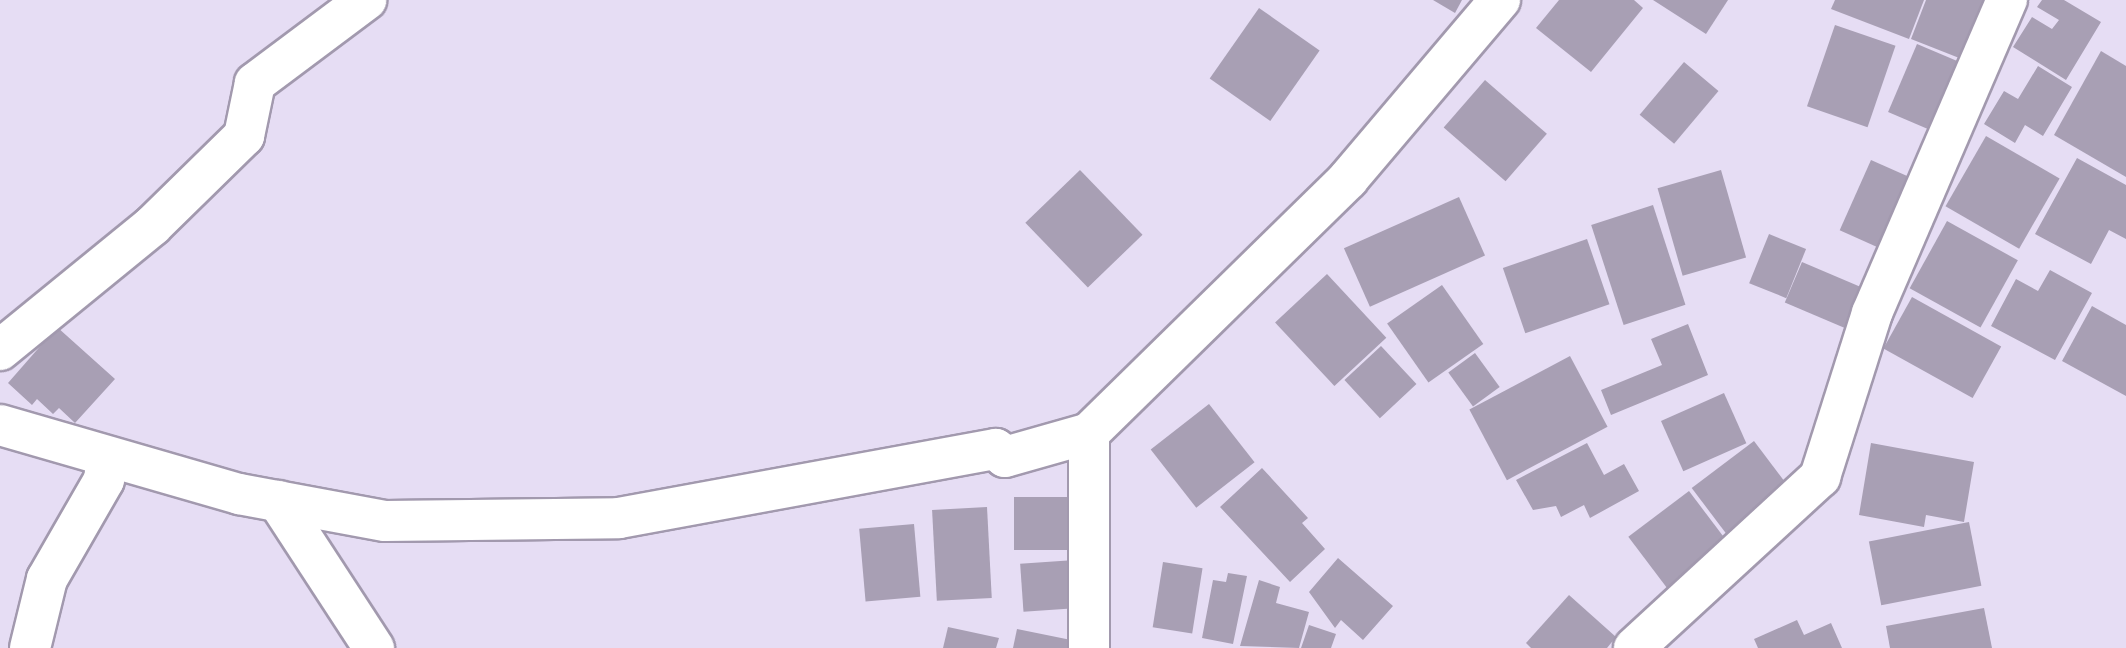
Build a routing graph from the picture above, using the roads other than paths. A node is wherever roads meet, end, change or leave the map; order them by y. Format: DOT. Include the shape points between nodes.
graph roads {
  1 [pos="366,0"];
  2 [pos="1500,0"];
  3 [pos="2007,0"];
  4 [pos="0,350"];
  5 [pos="0,425"];
  6 [pos="1089,433"];
  7 [pos="107,457"];
  8 [pos="278,501"];
  9 [pos="30,648"];
  10 [pos="374,648"];
  11 [pos="1089,648"];
  12 [pos="1634,648"];
  1 -- 4 [label="street" via="255,83 244,136 152,226"];
  2 -- 6 [label="street" via="1348,179"];
  3 -- 12 [label="street" via="1872,313 1820,477"];
  5 -- 7 [label="street"];
  6 -- 8 [label="street" via="1005,457 996,449 619,518 385,521"];
  6 -- 11 [label="street"];
  7 -- 8 [label="street"];
  7 -- 9 [label="street" via="104,480 47,579"];
  8 -- 10 [label="street"];
}
